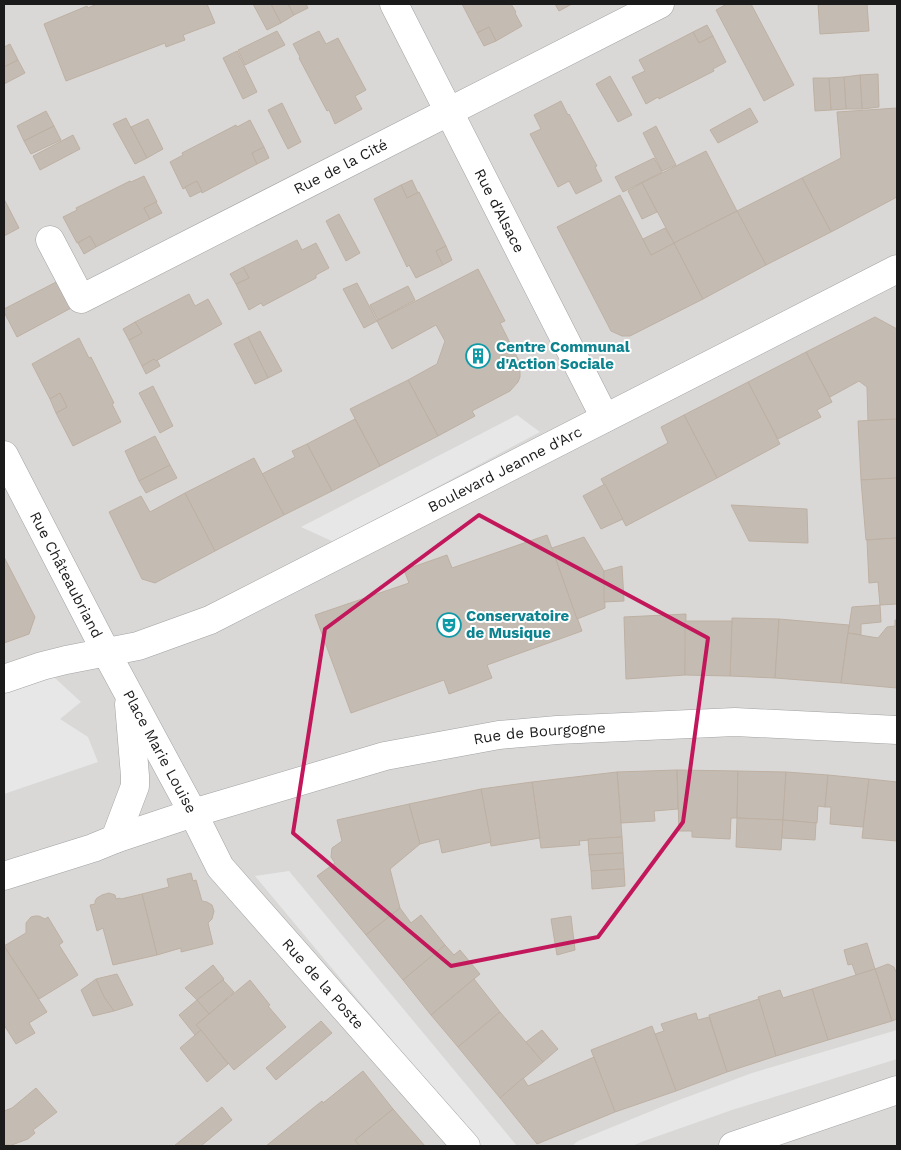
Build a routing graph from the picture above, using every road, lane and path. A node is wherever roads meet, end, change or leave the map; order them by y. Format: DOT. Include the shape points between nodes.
graph roads {
  1 [pos="394,4"];
  2 [pos="660,4"];
  3 [pos="449,111"];
  4 [pos="50,240"];
  5 [pos="897,269"];
  6 [pos="605,418"];
  7 [pos="4,455"];
  8 [pos="106,652"];
  9 [pos="4,679"];
  10 [pos="129,695"];
  11 [pos="897,730"];
  12 [pos="193,813"];
  13 [pos="115,839"];
  14 [pos="4,876"];
  15 [pos="897,1090"];
  16 [pos="466,1146"];
  17 [pos="733,1146"];
  1 -- 3 [label="street, Rue d'Alsace"];
  2 -- 3 [label="street, Rue de la Cité"];
  3 -- 4 [label="street, Rue de la Cité" via="81,299"];
  3 -- 6 [label="street, Rue d'Alsace"];
  5 -- 6 [label="street, Boulevard Jeanne d'Arc"];
  6 -- 8 [label="street, Boulevard Jeanne d'Arc" via="210,620 138,646"];
  7 -- 8 [label="street, Rue Châteaubriand"];
  8 -- 9 [label="street" via="42,666"];
  8 -- 10 [label="street, Rue Châteaubriand"];
  10 -- 12 [label="street, Place Marie Louise"];
  10 -- 13 [label="street, Place Marie Louise" via="135,786"];
  11 -- 12 [label="street, Rue de Bourgogne" via="735,722 499,735 385,756"];
  12 -- 13 [label="street, Place Marie Louise"];
  12 -- 16 [label="street, Rue de la Poste" via="220,867"];
  13 -- 14 [label="street, Place Marie Louise"];
  15 -- 17 [label="street"];
}
